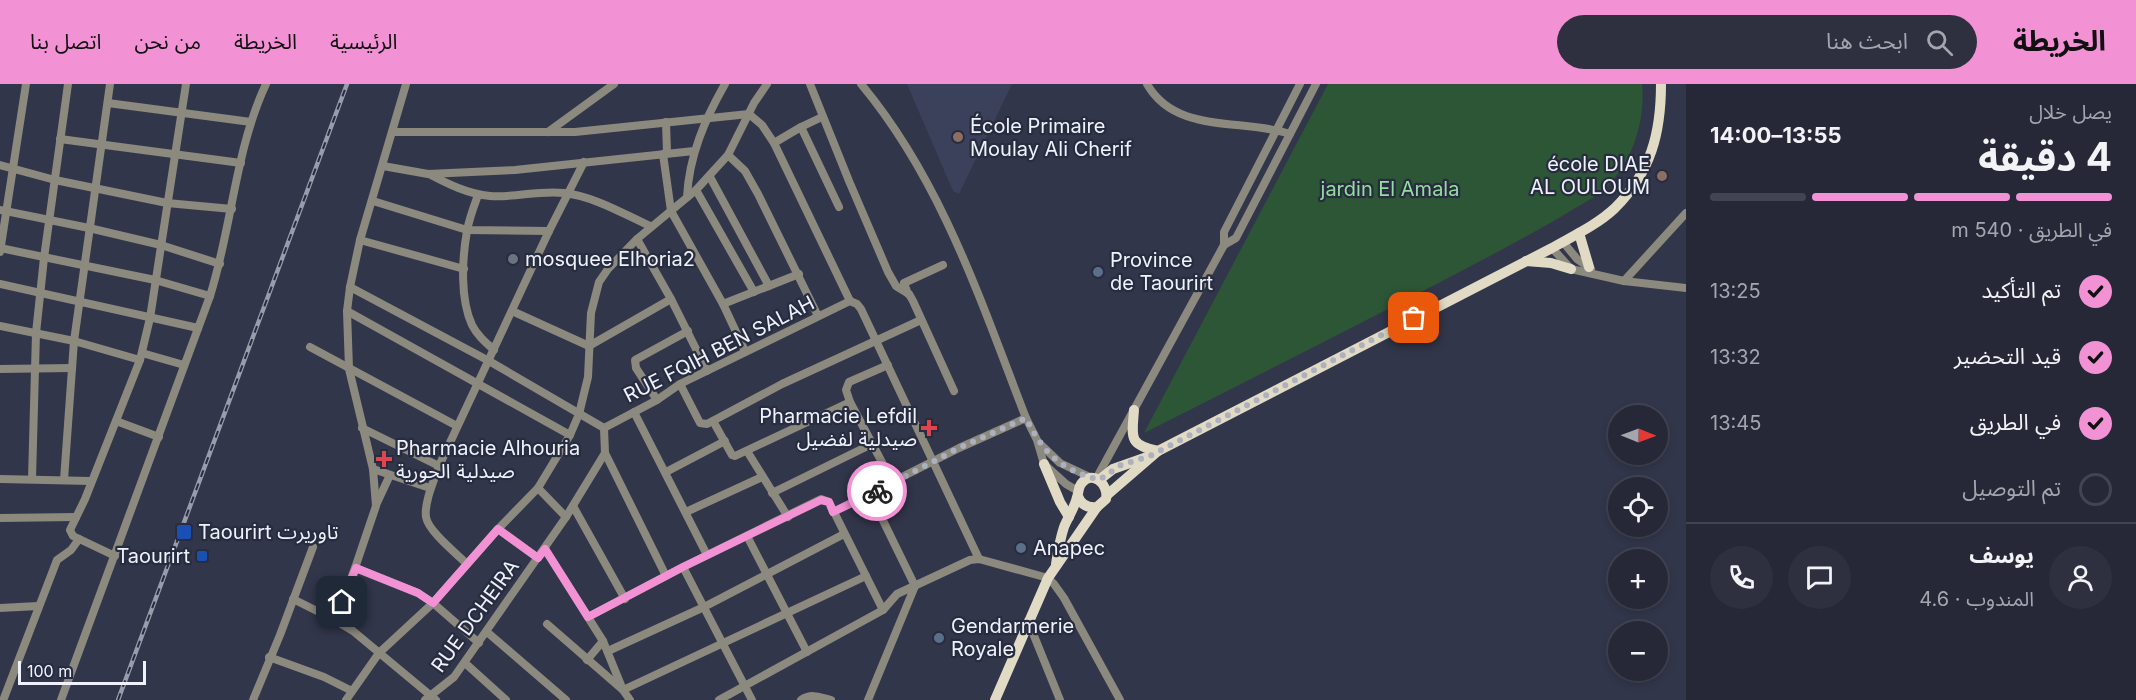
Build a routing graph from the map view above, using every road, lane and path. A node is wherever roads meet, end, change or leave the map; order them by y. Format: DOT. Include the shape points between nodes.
graph roads {
  1 [pos="26,84"];
  2 [pos="68,84"];
  3 [pos="110,84"];
  4 [pos="186,84"];
  5 [pos="406,84"];
  6 [pos="614,84"];
  7 [pos="725,84"];
  8 [pos="767,84"];
  9 [pos="810,84"];
  10 [pos="861,84"];
  11 [pos="1147,84"];
  12 [pos="1300,84"];
  13 [pos="1316,84"];
  14 [pos="1660,84"];
  15 [pos="263,85"];
  16 [pos="604,87"];
  17 [pos="108,103"];
  18 [pos="180,114"];
  19 [pos="749,114"];
  20 [pos="822,117"];
  21 [pos="706,120"];
  22 [pos="251,122"];
  23 [pos="666,122"];
  24 [pos="801,127"];
  25 [pos="1276,129"];
  26 [pos="393,132"];
  27 [pos="548,132"];
  28 [pos="1290,134"];
  29 [pos="60,139"];
  30 [pos="774,143"];
  31 [pos="101,145"];
  32 [pos="694,150"];
  33 [pos="665,153"];
  34 [pos="175,155"];
  35 [pos="728,155"];
  36 [pos="584,162"];
  37 [pos="242,163"];
  38 [pos="0,165"];
  39 [pos="384,166"];
  40 [pos="13,168"];
  41 [pos="428,174"];
  42 [pos="710,177"];
  43 [pos="55,180"];
  44 [pos="96,187"];
  45 [pos="696,190"];
  46 [pos="567,193"];
  47 [pos="478,195"];
  48 [pos="687,197"];
  49 [pos="373,201"];
  50 [pos="167,203"];
  51 [pos="839,207"];
  52 [pos="232,208"];
  53 [pos="4,211"];
  54 [pos="671,211"];
  55 [pos="1686,213"];
  56 [pos="49,221"];
  57 [pos="650,226"];
  58 [pos="89,228"];
  59 [pos="467,231"];
  60 [pos="549,231"];
  61 [pos="1579,233"];
  62 [pos="637,239"];
  63 [pos="360,240"];
  64 [pos="1563,242"];
  65 [pos="1224,245"];
  66 [pos="161,246"];
  67 [pos="1552,248"];
  68 [pos="0,249"];
  69 [pos="44,258"];
  70 [pos="1526,261"];
  71 [pos="84,264"];
  72 [pos="220,264"];
  73 [pos="944,265"];
  74 [pos="1589,267"];
  75 [pos="464,269"];
  76 [pos="1571,269"];
  77 [pos="799,274"];
  78 [pos="1604,277"];
  79 [pos="155,280"];
  80 [pos="1624,281"];
  81 [pos="0,284"];
  82 [pos="350,286"];
  83 [pos="770,286"];
  84 [pos="1686,288"];
  85 [pos="40,292"];
  86 [pos="754,292"];
  87 [pos="909,294"];
  88 [pos="210,296"];
  89 [pos="671,299"];
  90 [pos="850,301"];
  91 [pos="79,302"];
  92 [pos="723,304"];
  93 [pos="347,311"];
  94 [pos="512,311"];
  95 [pos="818,316"];
  96 [pos="150,318"];
  97 [pos="921,320"];
  98 [pos="0,326"];
  99 [pos="198,328"];
  100 [pos="688,331"];
  101 [pos="36,333"];
  102 [pos="876,340"];
  103 [pos="74,341"];
  104 [pos="589,346"];
  105 [pos="310,347"];
  106 [pos="494,350"];
  107 [pos="746,351"];
  108 [pos="141,356"];
  109 [pos="489,360"];
  110 [pos="184,365"];
  111 [pos="888,365"];
  112 [pos="35,368"];
  113 [pos="72,368"];
  114 [pos="0,369"];
  115 [pos="350,369"];
  116 [pos="707,371"];
  117 [pos="477,384"];
  118 [pos="680,384"];
  119 [pos="954,392"];
  120 [pos="657,400"];
  121 [pos="850,402"];
  122 [pos="1134,410"];
  123 [pos="633,412"];
  124 [pos="579,414"];
  125 [pos="1026,418"];
  126 [pos="116,421"];
  127 [pos="713,421"];
  128 [pos="457,426"];
  129 [pos="362,428"];
  130 [pos="604,428"];
  131 [pos="570,435"];
  132 [pos="159,437"];
  133 [pos="1037,440"];
  134 [pos="725,441"];
  135 [pos="872,444"];
  136 [pos="747,451"];
  137 [pos="605,453"];
  138 [pos="1154,454"];
  139 [pos="934,462"];
  140 [pos="1044,464"];
  141 [pos="439,466"];
  142 [pos="373,468"];
  143 [pos="666,472"];
  144 [pos="390,475"];
  145 [pos="762,477"];
  146 [pos="0,479"];
  147 [pos="1096,479"];
  148 [pos="32,480"];
  149 [pos="64,480"];
  150 [pos="90,481"];
  151 [pos="893,483"];
  152 [pos="430,488"];
  153 [pos="537,488"];
  154 [pos="772,493"];
  155 [pos="1078,493"];
  156 [pos="870,494"];
  157 [pos="1107,495"];
  158 [pos="376,506"];
  159 [pos="573,506"];
  160 [pos="1097,507"];
  161 [pos="686,512"];
  162 [pos="833,512"];
  163 [pos="76,517"];
  164 [pos="566,517"];
  165 [pos="788,517"];
  166 [pos="1069,517"];
  167 [pos="0,518"];
  168 [pos="498,529"];
  169 [pos="844,534"];
  170 [pos="747,536"];
  171 [pos="79,540"];
  172 [pos="313,547"];
  173 [pos="545,549"];
  174 [pos="707,555"];
  175 [pos="115,556"];
  176 [pos="538,558"];
  177 [pos="979,559"];
  178 [pos="467,564"];
  179 [pos="1056,564"];
  180 [pos="683,567"];
  181 [pos="356,568"];
  182 [pos="766,575"];
  183 [pos="666,576"];
  184 [pos="866,576"];
  185 [pos="1048,579"];
  186 [pos="915,586"];
  187 [pos="293,599"];
  188 [pos="625,599"];
  189 [pos="433,603"];
  190 [pos="38,606"];
  191 [pos="0,608"];
  192 [pos="704,608"];
  193 [pos="883,610"];
  194 [pos="787,614"];
  195 [pos="588,617"];
  196 [pos="335,620"];
  197 [pos="1028,621"];
  198 [pos="547,624"];
  199 [pos="487,632"];
  200 [pos="603,641"];
  201 [pos="479,643"];
  202 [pos="722,643"];
  203 [pos="608,651"];
  204 [pos="807,652"];
  205 [pos="379,653"];
  206 [pos="269,657"];
  207 [pos="587,660"];
  208 [pos="465,663"];
  209 [pos="745,686"];
  210 [pos="623,690"];
  211 [pos="352,692"];
  212 [pos="999,697"];
  213 [pos="4,698"];
  214 [pos="431,699"];
  215 [pos="61,700"];
  216 [pos="253,700"];
  217 [pos="346,700"];
  218 [pos="506,700"];
  219 [pos="566,700"];
  220 [pos="630,700"];
  221 [pos="719,700"];
  222 [pos="752,700"];
  223 [pos="801,700"];
  224 [pos="831,700"];
  225 [pos="868,700"];
  226 [pos="1060,700"];
  227 [pos="1120,700"];
  1 -- 40 [label="street"];
  2 -- 29 [label="street"];
  3 -- 17 [label="street"];
  4 -- 18 [label="street"];
  5 -- 26 [label="street"];
  6 -- 16 [label="street"];
  7 -- 21 [label="street"];
  8 -- 19 [label="street"];
  9 -- 20 [label="street"];
  10 -- 125 [label="street" via="909,152 944,215 971,273"];
  11 -- 25 [label="street" via="1178,113 1207,121"];
  12 -- 25 [label="street"];
  13 -- 28 [label="street"];
  14 -- 61 [label="main road" via="1656,136 1649,162 1614,208"];
  15 -- 22 [label="street"];
  16 -- 27 [label="street"];
  17 -- 18 [label="street"];
  17 -- 31 [label="street"];
  18 -- 22 [label="street"];
  18 -- 34 [label="street"];
  19 -- 21 [label="street"];
  19 -- 30 [label="street"];
  19 -- 35 [label="street"];
  20 -- 24 [label="street"];
  20 -- 87 [label="street" via="888,272 896,286"];
  21 -- 23 [label="street"];
  21 -- 32 [label="street"];
  22 -- 37 [label="street"];
  23 -- 27 [label="street"];
  23 -- 33 [label="street"];
  24 -- 30 [label="street"];
  24 -- 51 [label="street"];
  25 -- 28 [label="street"];
  25 -- 65 [label="street" via="1224,232"];
  26 -- 27 [label="street"];
  26 -- 39 [label="street"];
  28 -- 65 [label="street" via="1236,238"];
  29 -- 31 [label="street"];
  29 -- 43 [label="street"];
  30 -- 90 [label="street"];
  31 -- 34 [label="street"];
  31 -- 44 [label="street"];
  32 -- 33 [label="street"];
  32 -- 48 [label="street"];
  33 -- 36 [label="street"];
  33 -- 54 [label="street"];
  34 -- 37 [label="street"];
  34 -- 50 [label="street"];
  35 -- 42 [label="street"];
  35 -- 77 [label="street" via="745,171 759,194"];
  36 -- 41 [label="street"];
  36 -- 46 [label="street"];
  37 -- 52 [label="street"];
  38 -- 40 [label="street"];
  39 -- 41 [label="street"];
  39 -- 49 [label="street"];
  40 -- 43 [label="street"];
  40 -- 53 [label="street"];
  41 -- 47 [label="street"];
  42 -- 45 [label="street"];
  42 -- 83 [label="street"];
  43 -- 44 [label="street"];
  43 -- 56 [label="street"];
  44 -- 50 [label="street"];
  44 -- 58 [label="street"];
  45 -- 48 [label="street"];
  45 -- 86 [label="street"];
  46 -- 47 [label="street"];
  46 -- 57 [label="street"];
  46 -- 60 [label="street"];
  47 -- 59 [label="street"];
  48 -- 54 [label="street"];
  49 -- 59 [label="street"];
  49 -- 63 [label="street"];
  50 -- 52 [label="street"];
  50 -- 66 [label="street"];
  52 -- 72 [label="street"];
  53 -- 56 [label="street"];
  53 -- 68 [label="street"];
  54 -- 57 [label="street"];
  54 -- 92 [label="street"];
  55 -- 80 [label="street"];
  56 -- 58 [label="street"];
  56 -- 69 [label="street"];
  57 -- 62 [label="street"];
  58 -- 66 [label="street"];
  58 -- 71 [label="street"];
  59 -- 60 [label="street"];
  59 -- 75 [label="street"];
  60 -- 94 [label="street"];
  61 -- 64 [label="main road"];
  61 -- 74 [label="main road"];
  62 -- 89 [label="street"];
  62 -- 104 [label="street" via="599,282"];
  63 -- 75 [label="street"];
  63 -- 82 [label="street"];
  64 -- 67 [label="main road"];
  64 -- 74 [label="street"];
  65 -- 122 [label="street"];
  66 -- 72 [label="street"];
  66 -- 79 [label="street"];
  67 -- 70 [label="main road"];
  67 -- 76 [label="street"];
  68 -- 69 [label="street"];
  69 -- 71 [label="street"];
  69 -- 85 [label="street"];
  70 -- 76 [label="main road"];
  70 -- 138 [label="main road"];
  71 -- 79 [label="street"];
  71 -- 91 [label="street"];
  72 -- 88 [label="street"];
  73 -- 87 [label="street" via="904,283"];
  74 -- 78 [label="street"];
  75 -- 106 [label="street" via="466,308 473,326"];
  76 -- 78 [label="street"];
  77 -- 83 [label="street"];
  77 -- 95 [label="street"];
  78 -- 80 [label="street"];
  79 -- 88 [label="street"];
  79 -- 96 [label="street"];
  80 -- 84 [label="street"];
  81 -- 85 [label="street"];
  82 -- 93 [label="street"];
  82 -- 109 [label="street"];
  83 -- 86 [label="street"];
  85 -- 91 [label="street"];
  85 -- 101 [label="street"];
  86 -- 92 [label="street"];
  87 -- 97 [label="street"];
  88 -- 99 [label="street"];
  89 -- 100 [label="street"];
  89 -- 104 [label="street"];
  90 -- 95 [label="street, RUE FQIH BEN SALAH"];
  90 -- 102 [label="street" via="861,309"];
  91 -- 96 [label="street"];
  91 -- 103 [label="street"];
  92 -- 107 [label="street"];
  93 -- 115 [label="street"];
  93 -- 117 [label="street"];
  94 -- 104 [label="street"];
  94 -- 106 [label="street"];
  95 -- 107 [label="street, RUE FQIH BEN SALAH"];
  96 -- 99 [label="street"];
  96 -- 108 [label="street"];
  97 -- 102 [label="street"];
  97 -- 119 [label="street"];
  98 -- 101 [label="street"];
  99 -- 110 [label="street"];
  100 -- 116 [label="street"];
  100 -- 120 [label="street" via="635,360"];
  101 -- 103 [label="street"];
  101 -- 112 [label="street"];
  102 -- 111 [label="street"];
  102 -- 127 [label="street"];
  103 -- 108 [label="street"];
  103 -- 113 [label="street"];
  104 -- 124 [label="street" via="588,377"];
  105 -- 115 [label="street"];
  106 -- 109 [label="street"];
  107 -- 116 [label="street, RUE FQIH BEN SALAH"];
  108 -- 110 [label="street"];
  108 -- 126 [label="street"];
  109 -- 117 [label="street"];
  109 -- 124 [label="street"];
  110 -- 132 [label="street"];
  111 -- 121 [label="street" via="849,382 846,390"];
  111 -- 139 [label="street"];
  112 -- 113 [label="street"];
  112 -- 114 [label="street"];
  112 -- 148 [label="street"];
  113 -- 149 [label="street"];
  115 -- 128 [label="street"];
  115 -- 129 [label="street"];
  116 -- 118 [label="street, RUE FQIH BEN SALAH"];
  117 -- 128 [label="street"];
  117 -- 131 [label="street"];
  118 -- 120 [label="street, RUE FQIH BEN SALAH"];
  118 -- 127 [label="street" via="700,423"];
  120 -- 123 [label="street, RUE FQIH BEN SALAH"];
  121 -- 135 [label="street"];
  121 -- 136 [label="street"];
  122 -- 138 [label="main road" via="1136,442"];
  122 -- 147 [label="street"];
  123 -- 130 [label="street, RUE FQIH BEN SALAH"];
  123 -- 143 [label="street"];
  124 -- 130 [label="street"];
  124 -- 131 [label="street"];
  125 -- 133 [label="street"];
  125 -- 139 [label="street"];
  126 -- 132 [label="street"];
  126 -- 150 [label="street"];
  127 -- 134 [label="street"];
  128 -- 141 [label="street"];
  129 -- 141 [label="street"];
  129 -- 142 [label="street"];
  130 -- 137 [label="street"];
  131 -- 153 [label="street"];
  132 -- 175 [label="street"];
  133 -- 140 [label="street"];
  133 -- 147 [label="street" via="1060,464"];
  134 -- 136 [label="street" via="733,456"];
  134 -- 143 [label="street"];
  135 -- 151 [label="street"];
  135 -- 154 [label="street"];
  136 -- 145 [label="street"];
  137 -- 159 [label="street, RUE DCHEIRA"];
  137 -- 183 [label="street"];
  138 -- 147 [label="main road"];
  138 -- 157 [label="main road"];
  139 -- 151 [label="street"];
  139 -- 177 [label="street"];
  140 -- 155 [label="street"];
  140 -- 166 [label="main road"];
  141 -- 152 [label="street"];
  142 -- 144 [label="street"];
  142 -- 158 [label="street"];
  143 -- 161 [label="street"];
  144 -- 152 [label="street"];
  144 -- 158 [label="street"];
  145 -- 154 [label="street"];
  145 -- 161 [label="street"];
  146 -- 148 [label="street"];
  147 -- 155 [label="main road" via="1082,482"];
  147 -- 157 [label="main road" via="1105,486"];
  148 -- 149 [label="street"];
  149 -- 150 [label="street"];
  150 -- 163 [label="street"];
  151 -- 156 [label="street"];
  152 -- 178 [label="street" via="426,513 429,524"];
  153 -- 164 [label="street"];
  153 -- 168 [label="street"];
  154 -- 165 [label="street"];
  155 -- 160 [label="main road" via="1083,504"];
  155 -- 166 [label="main road"];
  156 -- 162 [label="street"];
  156 -- 186 [label="street"];
  157 -- 160 [label="main road"];
  158 -- 181 [label="street"];
  159 -- 164 [label="street, RUE DCHEIRA"];
  159 -- 188 [label="street"];
  160 -- 179 [label="main road"];
  161 -- 174 [label="street"];
  162 -- 165 [label="street" via="829,502 821,500"];
  162 -- 169 [label="street"];
  163 -- 167 [label="street"];
  163 -- 171 [label="street" via="71,534"];
  164 -- 173 [label="street, RUE DCHEIRA"];
  165 -- 170 [label="street"];
  166 -- 179 [label="main road"];
  168 -- 176 [label="street"];
  168 -- 178 [label="street"];
  169 -- 182 [label="street"];
  169 -- 184 [label="street"];
  170 -- 174 [label="street"];
  170 -- 182 [label="street"];
  171 -- 175 [label="street"];
  171 -- 190 [label="street" via="57,560"];
  172 -- 187 [label="street"];
  173 -- 176 [label="street, RUE DCHEIRA"];
  173 -- 195 [label="street"];
  174 -- 180 [label="street"];
  175 -- 215 [label="street"];
  176 -- 199 [label="street, RUE DCHEIRA"];
  177 -- 185 [label="street"];
  177 -- 186 [label="street"];
  178 -- 189 [label="street"];
  179 -- 185 [label="main road"];
  180 -- 183 [label="street"];
  180 -- 192 [label="street"];
  181 -- 189 [label="street"];
  181 -- 196 [label="street"];
  182 -- 192 [label="street"];
  182 -- 194 [label="street"];
  183 -- 188 [label="street"];
  184 -- 193 [label="street"];
  184 -- 194 [label="street"];
  185 -- 197 [label="main road"];
  185 -- 227 [label="street" via="1064,598"];
  186 -- 193 [label="street" via="897,594"];
  186 -- 225 [label="street"];
  187 -- 196 [label="street"];
  187 -- 206 [label="street"];
  188 -- 195 [label="street"];
  189 -- 201 [label="street"];
  189 -- 205 [label="street"];
  190 -- 191 [label="street"];
  190 -- 213 [label="street"];
  192 -- 202 [label="street"];
  192 -- 203 [label="street"];
  193 -- 204 [label="street"];
  194 -- 202 [label="street"];
  194 -- 204 [label="street"];
  195 -- 200 [label="street"];
  196 -- 205 [label="street"];
  197 -- 212 [label="main road"];
  197 -- 226 [label="street"];
  198 -- 207 [label="street"];
  199 -- 201 [label="street, RUE DCHEIRA"];
  199 -- 219 [label="street"];
  200 -- 203 [label="street"];
  200 -- 207 [label="street"];
  201 -- 208 [label="street, RUE DCHEIRA"];
  202 -- 209 [label="street"];
  202 -- 210 [label="street"];
  203 -- 210 [label="street"];
  204 -- 209 [label="street"];
  205 -- 211 [label="street"];
  205 -- 214 [label="street"];
  206 -- 211 [label="street"];
  206 -- 216 [label="street"];
  207 -- 210 [label="street"];
  208 -- 214 [label="street, RUE DCHEIRA"];
  208 -- 218 [label="street"];
  209 -- 221 [label="street"];
  209 -- 222 [label="street"];
  210 -- 220 [label="street"];
  211 -- 217 [label="street"];
  223 -- 224 [label="street" via="815,695"];
}
